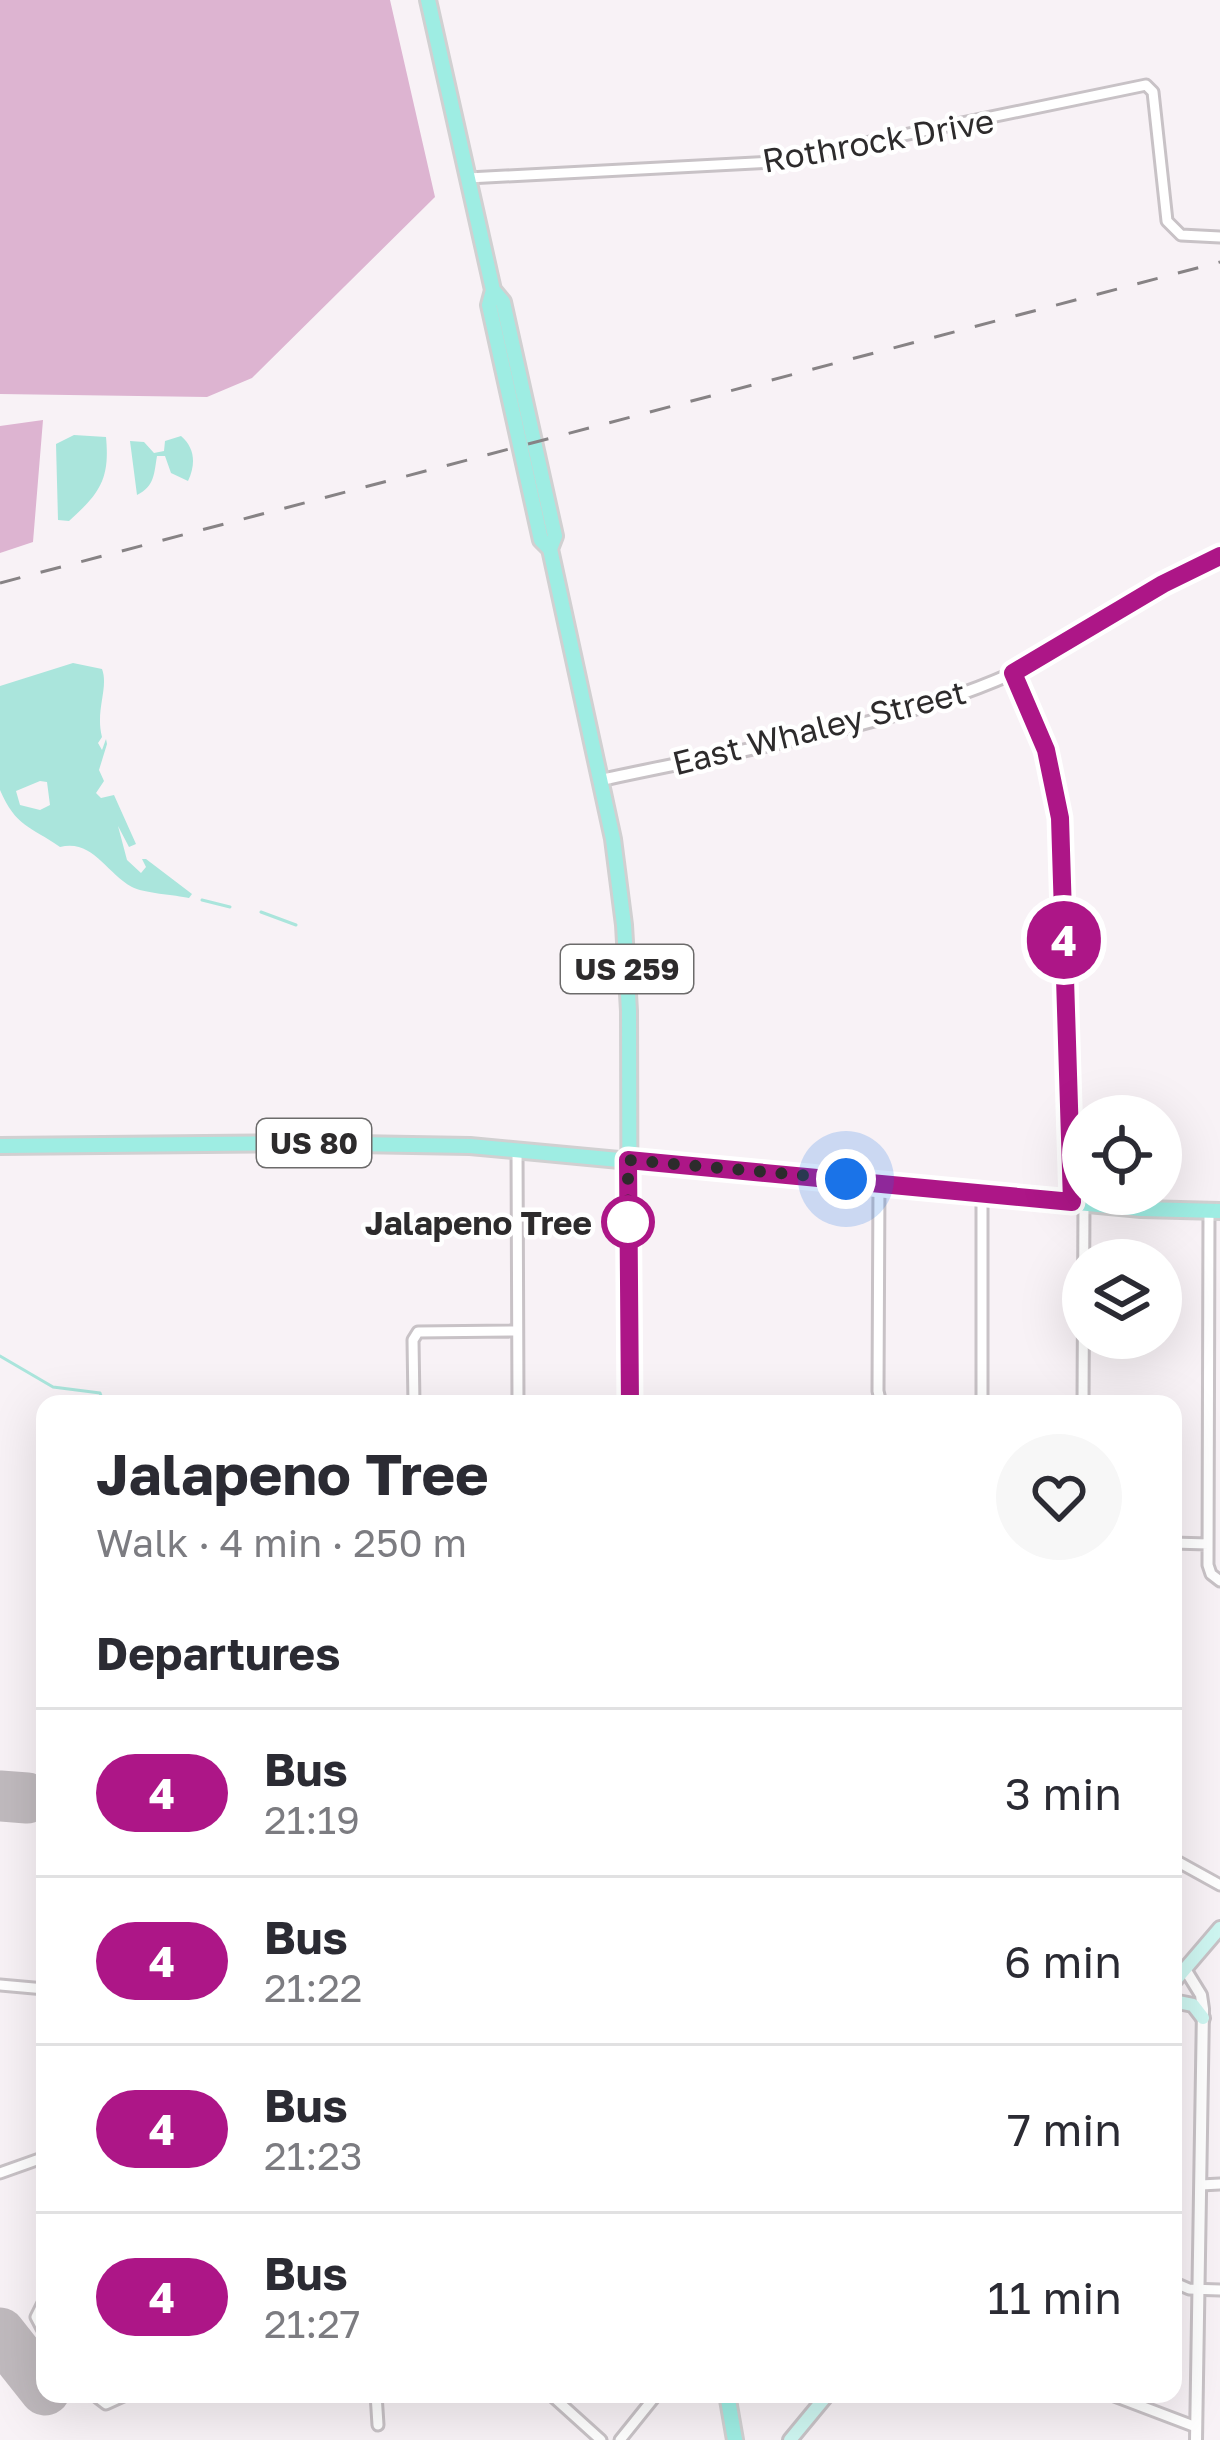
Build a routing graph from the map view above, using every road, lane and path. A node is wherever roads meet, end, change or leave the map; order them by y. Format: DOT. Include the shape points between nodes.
graph roads {
  1 [pos="428,0"];
  2 [pos="468,178"];
  3 [pos="1220,237"];
  4 [pos="1220,556"];
  5 [pos="1013,673"];
  6 [pos="601,780"];
  7 [pos="1073,1095"];
  8 [pos="0,1146"];
  9 [pos="517,1150"];
  10 [pos="628,1160"];
  11 [pos="879,1183"];
  12 [pos="982,1193"];
  13 [pos="1062,1201"];
  14 [pos="1182,1209"];
  15 [pos="1215,1211"];
  16 [pos="1078,1215"];
  17 [pos="517,1330"];
  18 [pos="414,1395"];
  19 [pos="518,1395"];
  20 [pos="630,1395"];
  21 [pos="879,1395"];
  22 [pos="982,1395"];
  23 [pos="1083,1395"];
  24 [pos="1215,1474"];
  25 [pos="1182,1543"];
  26 [pos="1208,1544"];
  27 [pos="1220,1581"];
  28 [pos="1182,1864"];
  29 [pos="1220,1885"];
  30 [pos="1220,1928"];
  31 [pos="1185,1969"];
  32 [pos="1182,1972"];
  33 [pos="0,1985"];
  34 [pos="36,1988"];
  35 [pos="1182,2003"];
  36 [pos="1203,2018"];
  37 [pos="36,2160"];
  38 [pos="0,2173"];
  39 [pos="1220,2184"];
  40 [pos="1201,2185"];
  41 [pos="1182,2285"];
  42 [pos="1199,2290"];
  43 [pos="1220,2290"];
  44 [pos="377,2403"];
  45 [pos="560,2403"];
  46 [pos="650,2403"];
  47 [pos="728,2403"];
  48 [pos="821,2403"];
  49 [pos="1129,2403"];
  50 [pos="378,2425"];
  51 [pos="1196,2434"];
  52 [pos="602,2440"];
  53 [pos="620,2440"];
  54 [pos="734,2440"];
  55 [pos="790,2440"];
  1 -- 2 [label="main road, US 259"];
  2 -- 3 [label="street, Rothrock Drive" via="786,160 1142,86 1153,92 1167,221 1181,236"];
  2 -- 6 [label="main road, US 259" via="555,536 550,549"];
  4 -- 5 [label="street, East Whaley Street"];
  5 -- 6 [label="street, East Whaley Street" via="898,713"];
  5 -- 7 [label="street" via="1046,750 1060,818"];
  6 -- 10 [label="main road, US 259" via="627,959"];
  8 -- 9 [label="main road, US 80"];
  9 -- 10 [label="main road, US 80"];
  9 -- 17 [label="street"];
  10 -- 11 [label="main road, US 80"];
  10 -- 20 [label="main road, US 259"];
  11 -- 12 [label="main road, US 80"];
  11 -- 21 [label="street"];
  12 -- 13 [label="main road, US 80"];
  12 -- 22 [label="street"];
  14 -- 15 [label="main road, US 80"];
  15 -- 24 [label="street"];
  16 -- 23 [label="street"];
  17 -- 18 [label="street" via="416,1333"];
  17 -- 19 [label="street"];
  24 -- 26 [label="street"];
  25 -- 26 [label="street"];
  26 -- 27 [label="street" via="1209,1571"];
  28 -- 29 [label="street"];
  30 -- 31 [label="main road"];
  31 -- 32 [label="main road"];
  31 -- 36 [label="street" via="1201,1994"];
  33 -- 34 [label="street"];
  35 -- 36 [label="main road"];
  36 -- 40 [label="street"];
  37 -- 38 [label="street"];
  39 -- 40 [label="street"];
  40 -- 42 [label="street"];
  41 -- 42 [label="street"];
  42 -- 43 [label="street"];
  42 -- 51 [label="street"];
  44 -- 50 [label="street"];
  45 -- 52 [label="street"];
  46 -- 53 [label="street"];
  47 -- 54 [label="main road"];
  48 -- 55 [label="main road"];
  49 -- 51 [label="street"];
}
